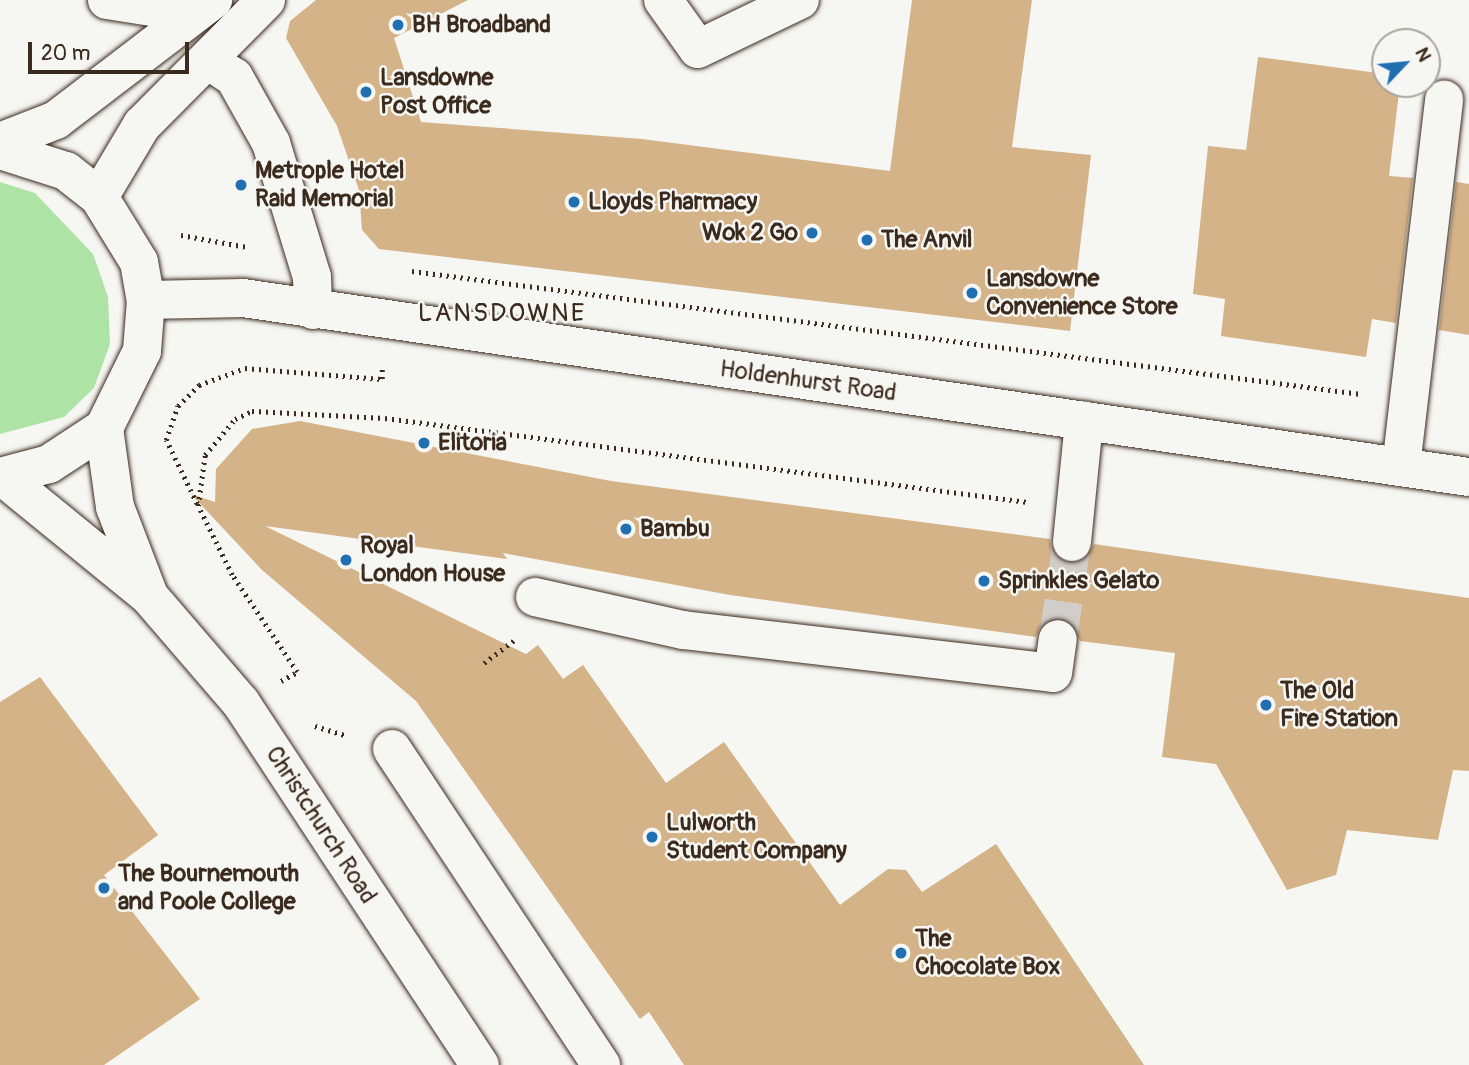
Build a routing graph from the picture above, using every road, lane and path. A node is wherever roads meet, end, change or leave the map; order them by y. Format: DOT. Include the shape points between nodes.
graph roads {
  1 [pos="107,0"];
  2 [pos="213,0"];
  3 [pos="266,0"];
  4 [pos="663,0"];
  5 [pos="800,0"];
  6 [pos="179,24"];
  7 [pos="209,61"];
  8 [pos="1444,100"];
  9 [pos="0,142"];
  10 [pos="0,150"];
  11 [pos="99,197"];
  12 [pos="176,230"];
  13 [pos="306,255"];
  14 [pos="146,300"];
  15 [pos="313,310"];
  16 [pos="381,320"];
  17 [pos="1411,400"];
  18 [pos="1084,421"];
  19 [pos="104,428"];
  20 [pos="1401,467"];
  21 [pos="2,477"];
  22 [pos="1469,477"];
  23 [pos="198,506"];
  24 [pos="1073,525"];
  25 [pos="149,596"];
  26 [pos="535,597"];
  27 [pos="1058,639"];
  28 [pos="241,703"];
  29 [pos="392,749"];
  30 [pos="480,1065"];
  31 [pos="601,1065"];
  1 -- 6 [label="main road" via="164,9"];
  2 -- 6 [label="main road"];
  3 -- 7 [label="main road"];
  4 -- 5 [label="main road" via="698,49"];
  6 -- 9 [label="main road" via="56,120"];
  7 -- 11 [label="main road" via="142,125"];
  7 -- 13 [label="main road" via="234,77 271,143"];
  8 -- 17 [label="main road"];
  10 -- 11 [label="main road" via="66,171"];
  11 -- 14 [label="main road" via="128,239"];
  12 -- 13 [label="path" via="186,239"];
  13 -- 15 [label="main road"];
  14 -- 15 [label="main road, Holdenhurst Road" via="243,298"];
  14 -- 19 [label="main road" via="142,351"];
  15 -- 16 [label="main road, Holdenhurst Road"];
  16 -- 17 [label="path" via="389,268"];
  16 -- 18 [label="main road, Holdenhurst Road"];
  16 -- 23 [label="path" via="382,379 245,368 199,385 177,406 166,440"];
  17 -- 20 [label="main road"];
  18 -- 20 [label="main road, Holdenhurst Road"];
  18 -- 24 [label="main road"];
  19 -- 21 [label="main road" via="80,449"];
  19 -- 25 [label="main road, Christchurch Road" via="115,507"];
  20 -- 22 [label="main road, Holdenhurst Road"];
  21 -- 25 [label="main road, Christchurch Road"];
  23 -- 24 [label="path" via="205,455 222,433 252,411 285,409"];
  23 -- 28 [label="path" via="232,575 297,672"];
  25 -- 28 [label="main road, Christchurch Road"];
  26 -- 27 [label="main road" via="683,630 1053,673"];
  28 -- 30 [label="main road, Christchurch Road"];
  29 -- 31 [label="main road"];
}
